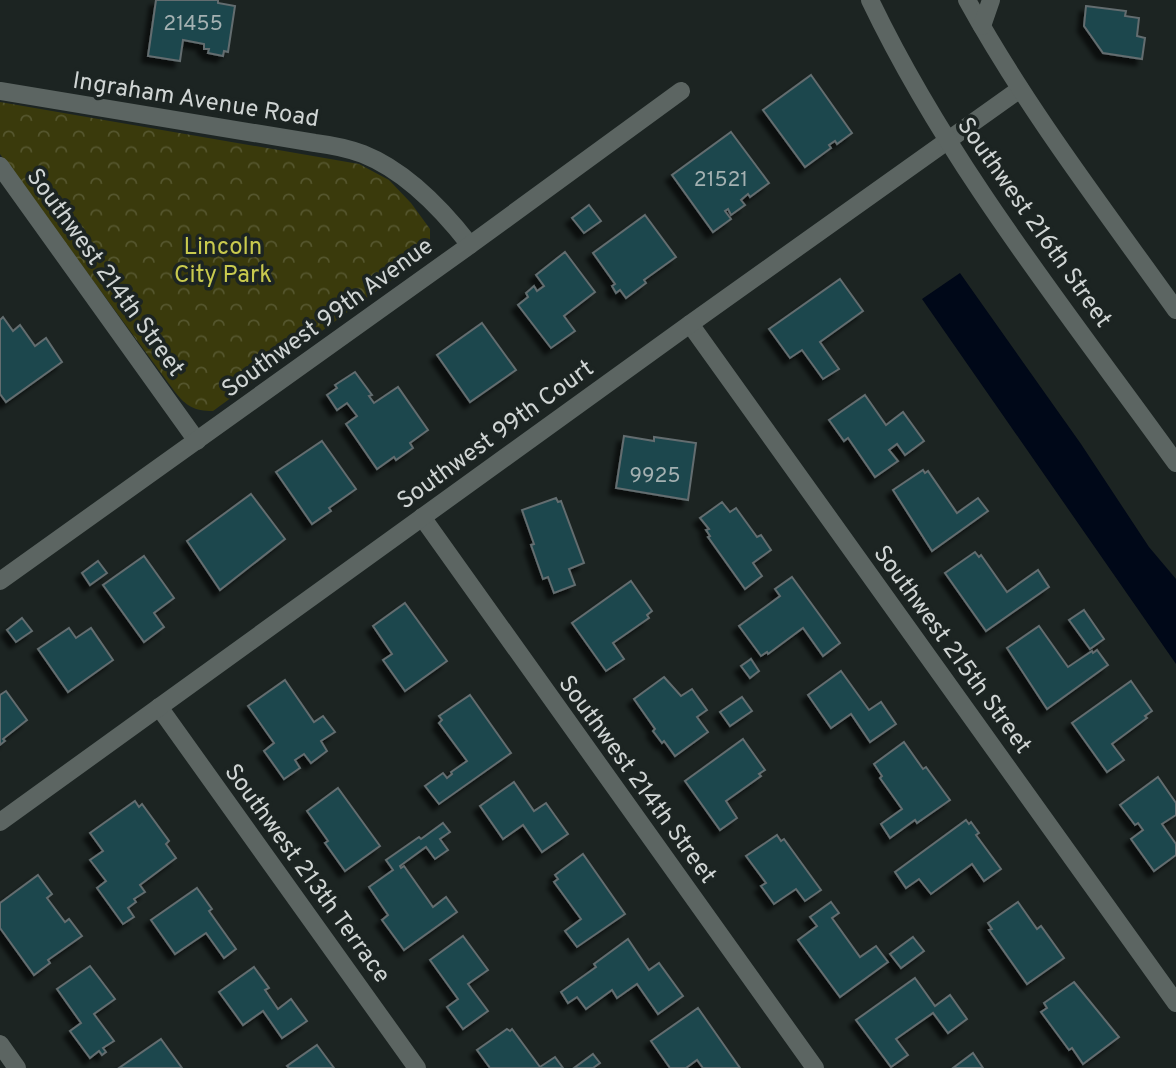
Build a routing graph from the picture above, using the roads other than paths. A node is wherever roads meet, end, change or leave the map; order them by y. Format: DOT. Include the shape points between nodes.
graph roads {
  1 [pos="870,0"];
  2 [pos="967,0"];
  3 [pos="991,0"];
  4 [pos="982,26"];
  5 [pos="1020,89"];
  6 [pos="0,91"];
  7 [pos="681,91"];
  8 [pos="947,141"];
  9 [pos="0,166"];
  10 [pos="470,245"];
  11 [pos="1176,310"];
  12 [pos="690,324"];
  13 [pos="197,440"];
  14 [pos="1176,463"];
  15 [pos="422,517"];
  16 [pos="0,581"];
  17 [pos="159,707"];
  18 [pos="0,822"];
  19 [pos="1176,1003"];
  20 [pos="0,1044"];
  21 [pos="17,1068"];
  22 [pos="417,1068"];
  23 [pos="814,1068"];
  1 -- 8 [label="street, Southwest 216th Street"];
  2 -- 4 [label="street"];
  3 -- 4 [label="street"];
  4 -- 5 [label="street"];
  5 -- 8 [label="street, Southwest 99th Court"];
  5 -- 11 [label="street"];
  6 -- 10 [label="street, Ingraham Avenue Road" via="361,153 425,196"];
  7 -- 10 [label="street, Southwest 99th Avenue"];
  8 -- 12 [label="street, Southwest 99th Court"];
  8 -- 14 [label="street, Southwest 216th Street"];
  9 -- 13 [label="street, Southwest 214th Street"];
  10 -- 13 [label="street, Southwest 99th Avenue"];
  12 -- 15 [label="street, Southwest 99th Court"];
  12 -- 19 [label="street, Southwest 215th Street"];
  13 -- 16 [label="street, Southwest 99th Avenue"];
  15 -- 17 [label="street, Southwest 99th Court"];
  15 -- 23 [label="street, Southwest 214th Street"];
  17 -- 18 [label="street, Southwest 99th Court"];
  17 -- 22 [label="street, Southwest 213th Terrace"];
  20 -- 21 [label="street"];
}
